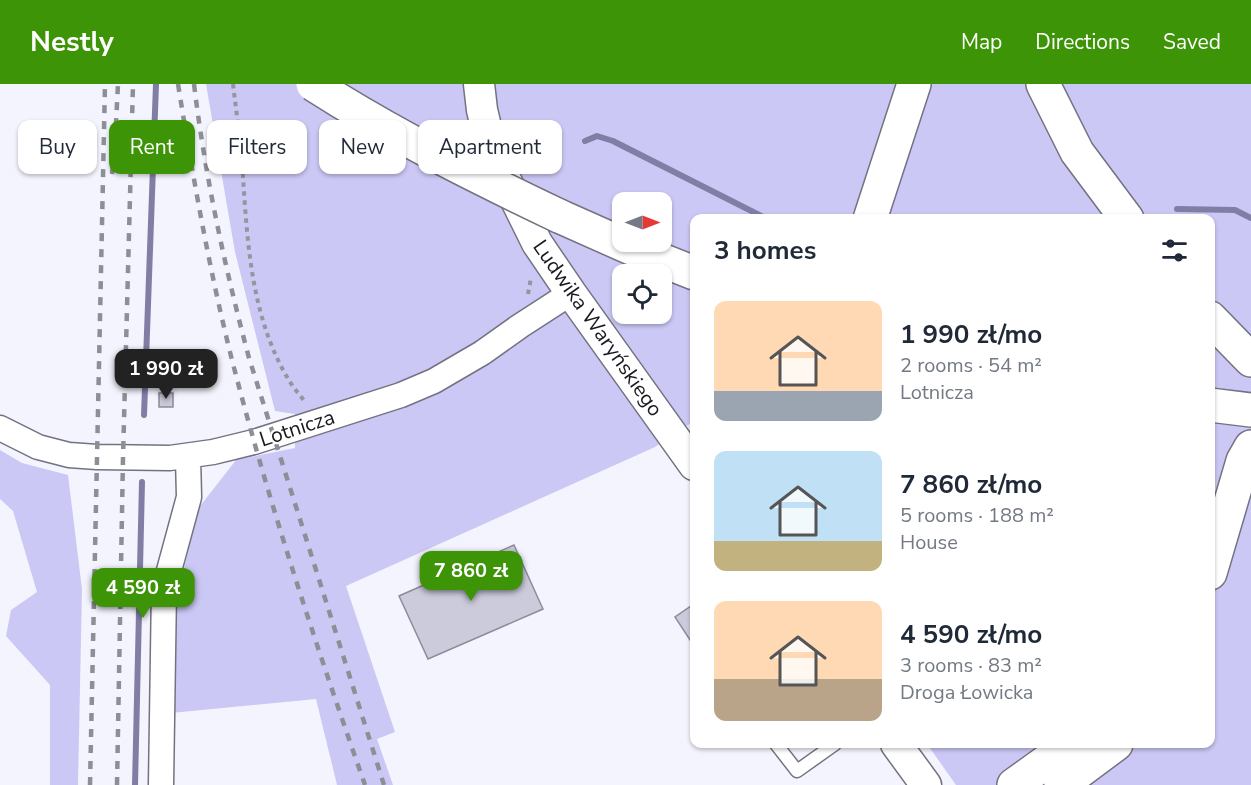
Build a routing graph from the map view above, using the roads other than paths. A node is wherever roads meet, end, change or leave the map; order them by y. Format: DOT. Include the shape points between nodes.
graph roads {
  1 [pos="313,84"];
  2 [pos="479,84"];
  3 [pos="914,84"];
  4 [pos="1043,84"];
  5 [pos="872,214"];
  6 [pos="1123,214"];
  7 [pos="690,271"];
  8 [pos="571,293"];
  9 [pos="1215,323"];
  10 [pos="1251,360"];
  11 [pos="1215,406"];
  12 [pos="1251,410"];
  13 [pos="0,428"];
  14 [pos="1251,447"];
  15 [pos="188,456"];
  16 [pos="690,459"];
  17 [pos="1215,556"];
  18 [pos="779,748"];
  19 [pos="829,748"];
  20 [pos="899,748"];
  21 [pos="1065,748"];
  22 [pos="1111,748"];
  23 [pos="161,785"];
  24 [pos="926,785"];
  25 [pos="1014,785"];
  26 [pos="1061,785"];
  1 -- 7 [label="main road, bridge" via="509,192"];
  2 -- 8 [label="street, Ludwika Waryńskiego" via="492,152 537,243"];
  3 -- 5 [label="main road"];
  4 -- 6 [label="main road" via="1077,152"];
  8 -- 15 [label="street, Lotnicza" via="434,381 254,442"];
  8 -- 16 [label="street, Ludwika Waryńskiego"];
  9 -- 10 [label="main road"];
  11 -- 12 [label="main road"];
  13 -- 15 [label="street, Lotnicza" via="38,447 69,455 155,459"];
  14 -- 17 [label="main road" via="1243,461"];
  15 -- 23 [label="street" via="189,497 164,589"];
  18 -- 19 [label="lane" via="797,771"];
  20 -- 24 [label="street"];
  21 -- 25 [label="main road"];
  22 -- 26 [label="main road"];
}
